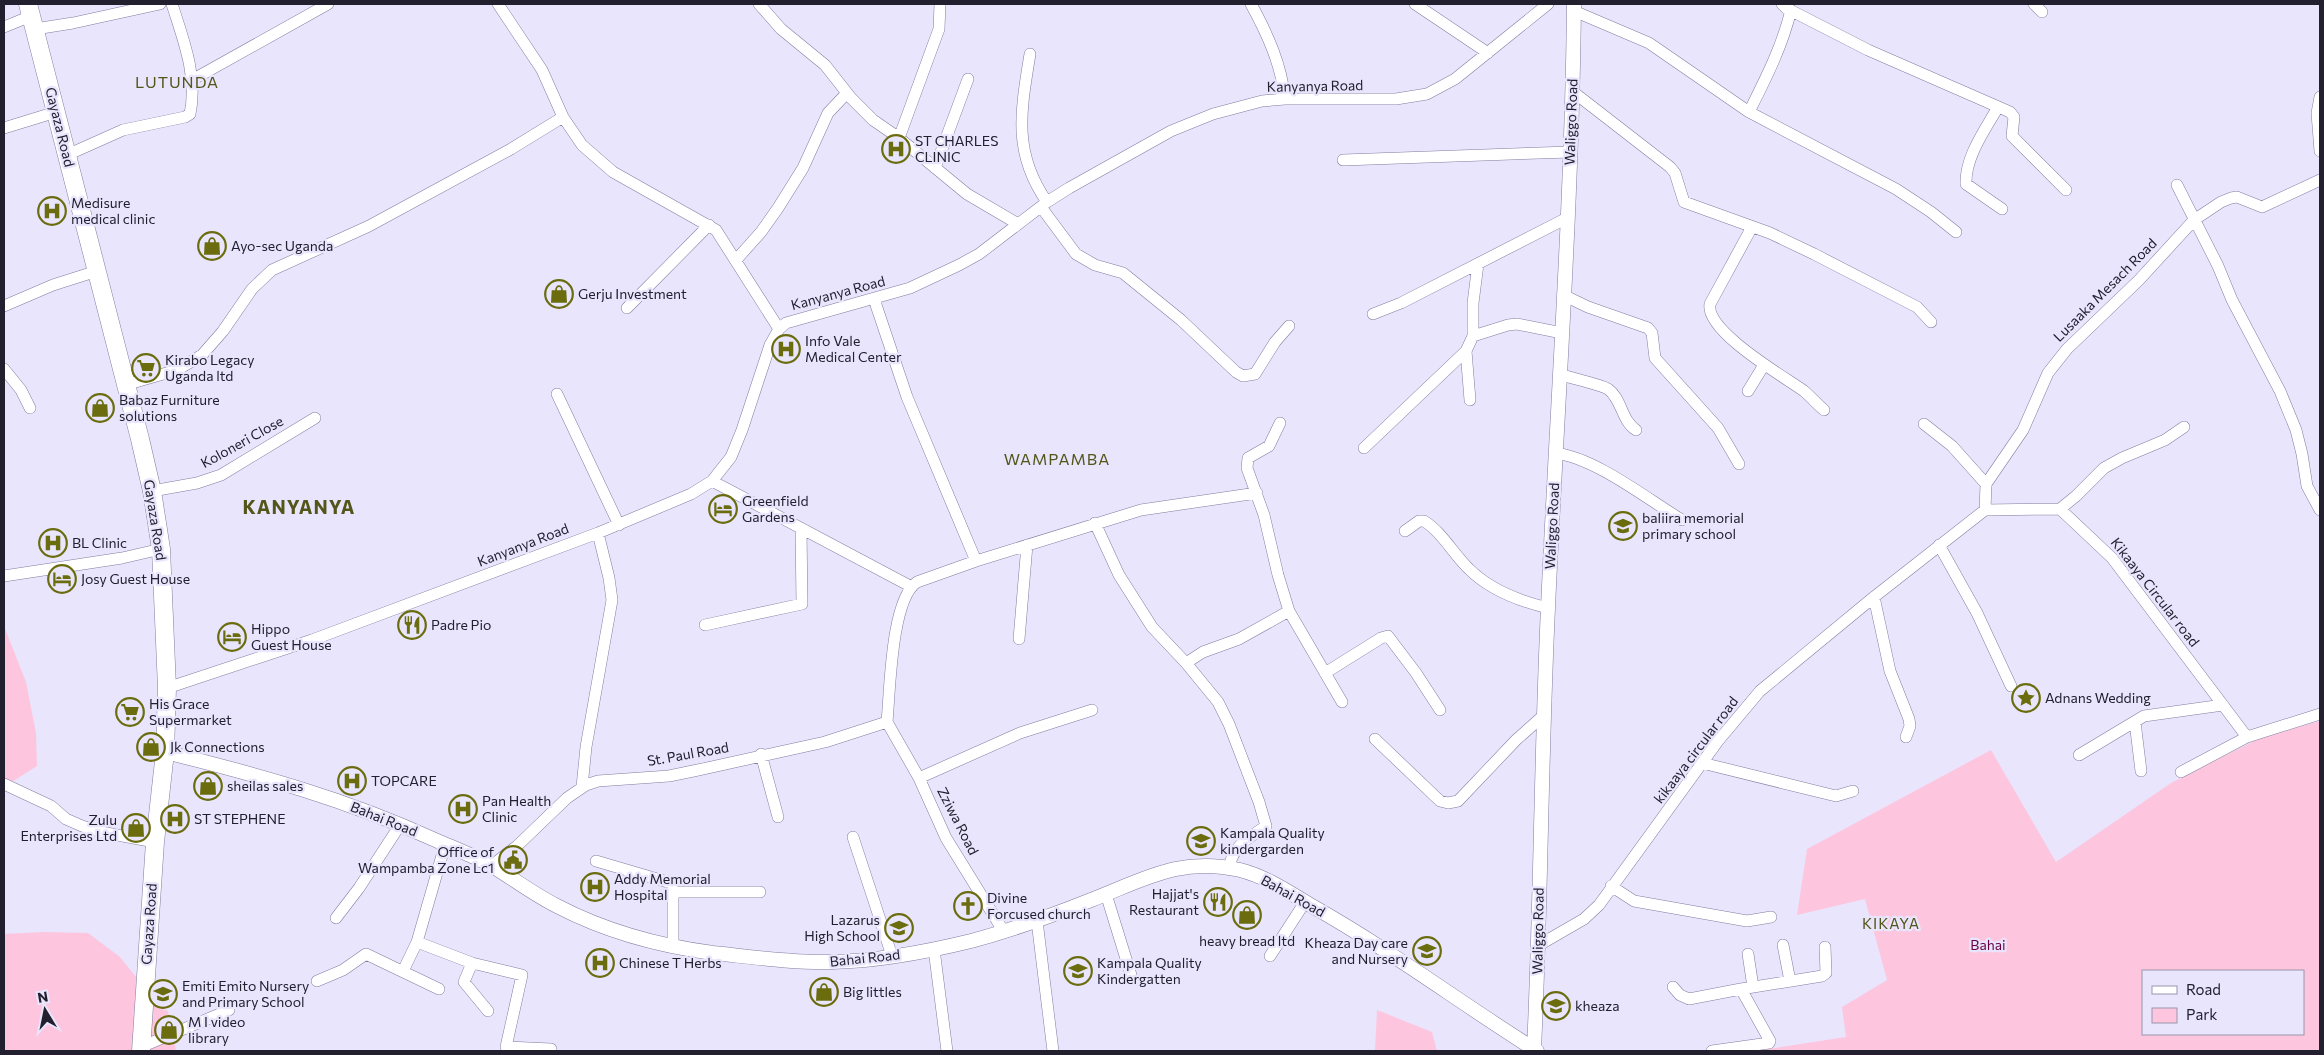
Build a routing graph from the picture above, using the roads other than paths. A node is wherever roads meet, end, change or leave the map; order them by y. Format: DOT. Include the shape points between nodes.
graph roads {
  1 [pos="160,4"];
  2 [pos="172,4"];
  3 [pos="328,4"];
  4 [pos="498,4"];
  5 [pos="759,4"];
  6 [pos="940,4"];
  7 [pos="1251,4"];
  8 [pos="1415,4"];
  9 [pos="1548,4"];
  10 [pos="1786,7"];
  11 [pos="1574,8"];
  12 [pos="31,16"];
  13 [pos="4,27"];
  14 [pos="1488,53"];
  15 [pos="1030,54"];
  16 [pos="968,79"];
  17 [pos="192,80"];
  18 [pos="1572,91"];
  19 [pos="847,93"];
  20 [pos="2320,97"];
  21 [pos="1285,99"];
  22 [pos="1998,107"];
  23 [pos="56,112"];
  24 [pos="1749,112"];
  25 [pos="563,117"];
  26 [pos="2319,120"];
  27 [pos="4,128"];
  28 [pos="899,138"];
  29 [pos="2320,151"];
  30 [pos="1570,152"];
  31 [pos="67,155"];
  32 [pos="1343,160"];
  33 [pos="935,168"];
  34 [pos="2320,180"];
  35 [pos="2177,186"];
  36 [pos="2066,190"];
  37 [pos="1044,204"];
  38 [pos="2002,209"];
  39 [pos="1567,218"];
  40 [pos="2194,220"];
  41 [pos="1018,224"];
  42 [pos="708,225"];
  43 [pos="1752,227"];
  44 [pos="1956,232"];
  45 [pos="736,260"];
  46 [pos="1478,264"];
  47 [pos="97,271"];
  48 [pos="1563,295"];
  49 [pos="874,299"];
  50 [pos="4,306"];
  51 [pos="628,308"];
  52 [pos="1373,314"];
  53 [pos="1931,322"];
  54 [pos="1289,326"];
  55 [pos="779,329"];
  56 [pos="1562,332"];
  57 [pos="1473,336"];
  58 [pos="1466,351"];
  59 [pos="1764,365"];
  60 [pos="4,369"];
  61 [pos="1559,374"];
  62 [pos="125,384"];
  63 [pos="1748,391"];
  64 [pos="557,394"];
  65 [pos="1470,400"];
  66 [pos="30,408"];
  67 [pos="1824,410"];
  68 [pos="315,418"];
  69 [pos="1280,423"];
  70 [pos="1924,424"];
  71 [pos="2184,426"];
  72 [pos="1636,430"];
  73 [pos="1364,448"];
  74 [pos="1555,453"];
  75 [pos="1739,464"];
  76 [pos="712,481"];
  77 [pos="1986,484"];
  78 [pos="152,491"];
  79 [pos="1256,493"];
  80 [pos="2060,509"];
  81 [pos="1985,510"];
  82 [pos="2320,510"];
  83 [pos="1682,520"];
  84 [pos="1095,523"];
  85 [pos="619,524"];
  86 [pos="801,528"];
  87 [pos="1405,531"];
  88 [pos="598,533"];
  89 [pos="1027,545"];
  90 [pos="1939,546"];
  91 [pos="161,549"];
  92 [pos="976,561"];
  93 [pos="4,576"];
  94 [pos="910,586"];
  95 [pos="1874,598"];
  96 [pos="1548,608"];
  97 [pos="1289,611"];
  98 [pos="705,626"];
  99 [pos="1019,639"];
  100 [pos="1186,663"];
  101 [pos="1325,673"];
  102 [pos="2011,686"];
  103 [pos="167,688"];
  104 [pos="1342,702"];
  105 [pos="2223,705"];
  106 [pos="1092,710"];
  107 [pos="1440,710"];
  108 [pos="2320,714"];
  109 [pos="1544,715"];
  110 [pos="887,722"];
  111 [pos="2135,722"];
  112 [pos="1906,737"];
  113 [pos="2247,737"];
  114 [pos="1375,739"];
  115 [pos="165,752"];
  116 [pos="761,754"];
  117 [pos="2079,755"];
  118 [pos="1702,763"];
  119 [pos="2141,771"];
  120 [pos="2181,772"];
  121 [pos="919,778"];
  122 [pos="4,784"];
  123 [pos="582,787"];
  124 [pos="1852,791"];
  125 [pos="778,817"];
  126 [pos="400,825"];
  127 [pos="853,837"];
  128 [pos="155,842"];
  129 [pos="445,845"];
  130 [pos="596,861"];
  131 [pos="491,866"];
  132 [pos="1229,868"];
  133 [pos="1611,886"];
  134 [pos="672,892"];
  135 [pos="760,892"];
  136 [pos="1106,894"];
  137 [pos="1305,902"];
  138 [pos="1771,917"];
  139 [pos="336,918"];
  140 [pos="1037,921"];
  141 [pos="1004,932"];
  142 [pos="417,942"];
  143 [pos="1539,945"];
  144 [pos="1783,945"];
  145 [pos="673,946"];
  146 [pos="1825,947"];
  147 [pos="934,949"];
  148 [pos="1748,954"];
  149 [pos="892,956"];
  150 [pos="1270,956"];
  151 [pos="472,963"];
  152 [pos="403,971"];
  153 [pos="1132,975"];
  154 [pos="317,981"];
  155 [pos="1790,981"];
  156 [pos="1673,987"];
  157 [pos="1747,988"];
  158 [pos="439,989"];
  159 [pos="229,1010"];
  160 [pos="488,1011"];
  161 [pos="141,1049"];
  162 [pos="1535,1050"];
  163 [pos="551,1051"];
  164 [pos="948,1051"];
  165 [pos="1053,1051"];
  166 [pos="1712,1051"];
  1 -- 12 [label="street" via="74,23"];
  2 -- 17 [label="street" via="190,61"];
  3 -- 17 [label="street"];
  4 -- 25 [label="street" via="542,70"];
  5 -- 19 [label="street" via="781,29 825,65"];
  6 -- 28 [label="street" via="939,29"];
  7 -- 21 [label="street" via="1275,53"];
  8 -- 14 [label="street"];
  9 -- 14 [label="street, Kanyanya Road"];
  10 -- 22 [label="street" via="1868,50"];
  10 -- 24 [label="street" via="1784,38"];
  11 -- 18 [label="street, Waliggo Road"];
  11 -- 24 [label="street" via="1649,43"];
  12 -- 13 [label="street"];
  12 -- 23 [label="main road, Gayaza Road"];
  14 -- 21 [label="street, Kanyanya Road" via="1455,79 1419,96"];
  15 -- 37 [label="street" via="1022,96 1022,135 1030,172"];
  16 -- 33 [label="street"];
  17 -- 31 [label="street" via="190,114 185,117 124,130"];
  18 -- 30 [label="street, Waliggo Road"];
  18 -- 43 [label="street" via="1670,167 1675,172 1684,202"];
  19 -- 28 [label="street" via="873,120"];
  19 -- 45 [label="street" via="828,113 803,168 778,208"];
  20 -- 26 [label="street"];
  21 -- 37 [label="street, Kanyanya Road" via="1237,106 1192,121 1154,139"];
  22 -- 36 [label="street" via="2014,117 2012,136"];
  22 -- 38 [label="street" via="1973,152 1966,184"];
  23 -- 27 [label="street"];
  23 -- 31 [label="main road, Gayaza Road"];
  24 -- 44 [label="street" via="1912,198"];
  25 -- 42 [label="street" via="582,145 607,167"];
  25 -- 62 [label="street" via="369,226 272,270 252,289 202,355 176,370"];
  26 -- 29 [label="street"];
  28 -- 33 [label="street"];
  30 -- 32 [label="street"];
  30 -- 39 [label="street, Waliggo Road"];
  31 -- 47 [label="main road, Gayaza Road"];
  33 -- 41 [label="street" via="982,204"];
  34 -- 40 [label="street, Lusaaka Mesach Road" via="2262,207 2237,197 2231,198"];
  35 -- 40 [label="street"];
  37 -- 41 [label="street, Kanyanya Road"];
  37 -- 54 [label="street" via="1076,254 1095,265 1123,273 1243,376 1256,374"];
  39 -- 46 [label="street"];
  39 -- 48 [label="street, Waliggo Road"];
  40 -- 77 [label="street, Lusaaka Mesach Road" via="2056,362 2044,380 2024,430"];
  40 -- 82 [label="street" via="2280,391 2296,430 2307,486"];
  41 -- 49 [label="street, Kanyanya Road" via="959,265 910,288"];
  42 -- 45 [label="street" via="721,236"];
  42 -- 51 [label="street"];
  43 -- 53 [label="street" via="1794,244 1897,296 1916,307"];
  43 -- 59 [label="street" via="1708,311 1738,345"];
  45 -- 55 [label="street"];
  46 -- 52 [label="street"];
  46 -- 57 [label="street"];
  47 -- 50 [label="street" via="53,284"];
  47 -- 62 [label="main road, Gayaza Road"];
  48 -- 56 [label="street, Waliggo Road"];
  48 -- 75 [label="street" via="1648,328 1652,333 1655,358 1718,428"];
  49 -- 55 [label="street, Kanyanya Road" via="797,318"];
  49 -- 92 [label="street" via="908,397"];
  55 -- 76 [label="street, Kanyanya Road" via="770,345 731,457"];
  56 -- 57 [label="street" via="1517,324"];
  56 -- 61 [label="street, Waliggo Road"];
  57 -- 58 [label="street"];
  58 -- 65 [label="street"];
  58 -- 73 [label="street"];
  59 -- 63 [label="street"];
  59 -- 67 [label="street" via="1806,393"];
  60 -- 66 [label="street"];
  61 -- 72 [label="street" via="1608,389 1628,425"];
  61 -- 74 [label="street, Waliggo Road"];
  62 -- 78 [label="main road, Gayaza Road"];
  64 -- 85 [label="street"];
  68 -- 78 [label="street, Koloneri Close" via="221,475"];
  69 -- 79 [label="street" via="1269,446 1248,458"];
  70 -- 77 [label="street" via="1952,446"];
  71 -- 80 [label="street" via="2165,440 2104,468"];
  74 -- 83 [label="street" via="1579,459"];
  74 -- 96 [label="street, Waliggo Road"];
  76 -- 85 [label="street, Kanyanya Road" via="691,494"];
  76 -- 86 [label="street"];
  77 -- 81 [label="street"];
  78 -- 91 [label="main road, Gayaza Road"];
  79 -- 84 [label="street" via="1141,510"];
  79 -- 97 [label="street"];
  80 -- 81 [label="street"];
  80 -- 105 [label="street, Kikaaya Circular road" via="2112,558"];
  81 -- 90 [label="street, kikaaya circular road"];
  84 -- 89 [label="street"];
  84 -- 100 [label="street" via="1128,590 1152,626"];
  85 -- 88 [label="street, Kanyanya Road"];
  86 -- 94 [label="street"];
  86 -- 98 [label="street" via="802,604"];
  87 -- 96 [label="street" via="1424,521 1470,570 1494,588 1522,602"];
  88 -- 103 [label="street, Kanyanya Road" via="312,640"];
  88 -- 123 [label="street" via="612,600"];
  89 -- 92 [label="street"];
  89 -- 99 [label="street"];
  90 -- 95 [label="street, kikaaya circular road"];
  90 -- 102 [label="street" via="1977,613"];
  91 -- 93 [label="street"];
  91 -- 103 [label="main road, Gayaza Road"];
  92 -- 94 [label="street"];
  94 -- 110 [label="street" via="902,602 896,630"];
  95 -- 112 [label="street" via="1890,671 1909,718"];
  95 -- 118 [label="street, kikaaya circular road" via="1760,691"];
  96 -- 109 [label="street, Waliggo Road"];
  97 -- 100 [label="street"];
  97 -- 101 [label="street"];
  100 -- 132 [label="street" via="1211,692 1229,724 1266,826 1238,847 1231,856"];
  101 -- 104 [label="street"];
  101 -- 107 [label="street" via="1388,636"];
  103 -- 115 [label="main road, Gayaza Road"];
  105 -- 111 [label="street" via="2144,716"];
  105 -- 113 [label="street, Kikaaya Circular road"];
  106 -- 121 [label="street" via="1020,733"];
  108 -- 113 [label="street"];
  109 -- 114 [label="street" via="1458,801 1448,803 1440,801"];
  109 -- 143 [label="street, Waliggo Road"];
  110 -- 116 [label="street, St. Paul Road" via="825,742"];
  110 -- 121 [label="street, Zziwa Road"];
  111 -- 117 [label="street"];
  111 -- 119 [label="street"];
  113 -- 120 [label="street"];
  115 -- 126 [label="street, Bahai Road" via="257,774"];
  115 -- 128 [label="main road, Gayaza Road"];
  116 -- 123 [label="street, St. Paul Road" via="669,776 598,781"];
  116 -- 125 [label="street"];
  118 -- 124 [label="street" via="1836,796"];
  118 -- 133 [label="street, kikaaya circular road"];
  121 -- 141 [label="street, Zziwa Road" via="946,838"];
  122 -- 128 [label="street" via="51,806 82,826"];
  123 -- 131 [label="street, St. Paul Road" via="518,846"];
  126 -- 129 [label="street, Bahai Road"];
  126 -- 139 [label="street"];
  127 -- 149 [label="street"];
  128 -- 161 [label="main road, Gayaza Road"];
  129 -- 131 [label="street, Bahai Road"];
  129 -- 142 [label="street"];
  130 -- 134 [label="street" via="671,883"];
  131 -- 145 [label="street, Bahai Road" via="557,906 590,921"];
  132 -- 136 [label="street, Bahai Road" via="1191,865 1171,868"];
  132 -- 137 [label="street, Bahai Road" via="1264,878"];
  133 -- 138 [label="street" via="1634,901 1747,921"];
  133 -- 143 [label="street, kikaaya circular road" via="1599,905 1584,919"];
  134 -- 135 [label="street"];
  134 -- 145 [label="street"];
  136 -- 140 [label="street, Bahai Road"];
  136 -- 153 [label="street"];
  137 -- 150 [label="street"];
  137 -- 162 [label="street, Bahai Road"];
  140 -- 141 [label="street, Bahai Road"];
  140 -- 165 [label="street"];
  141 -- 147 [label="street, Bahai Road"];
  142 -- 151 [label="street"];
  142 -- 152 [label="street"];
  143 -- 162 [label="street, Waliggo Road"];
  144 -- 155 [label="street"];
  145 -- 149 [label="street, Bahai Road" via="830,962"];
  146 -- 155 [label="street" via="1826,973"];
  147 -- 149 [label="street, Bahai Road"];
  147 -- 164 [label="street"];
  148 -- 157 [label="street"];
  151 -- 160 [label="street" via="464,982"];
  151 -- 163 [label="street" via="522,975 506,1047"];
  152 -- 154 [label="street" via="366,954 343,970"];
  152 -- 158 [label="street"];
  155 -- 157 [label="street"];
  156 -- 157 [label="street" via="1689,999"];
  157 -- 166 [label="street" via="1769,1043"];
  159 -- 161 [label="street"];
}
